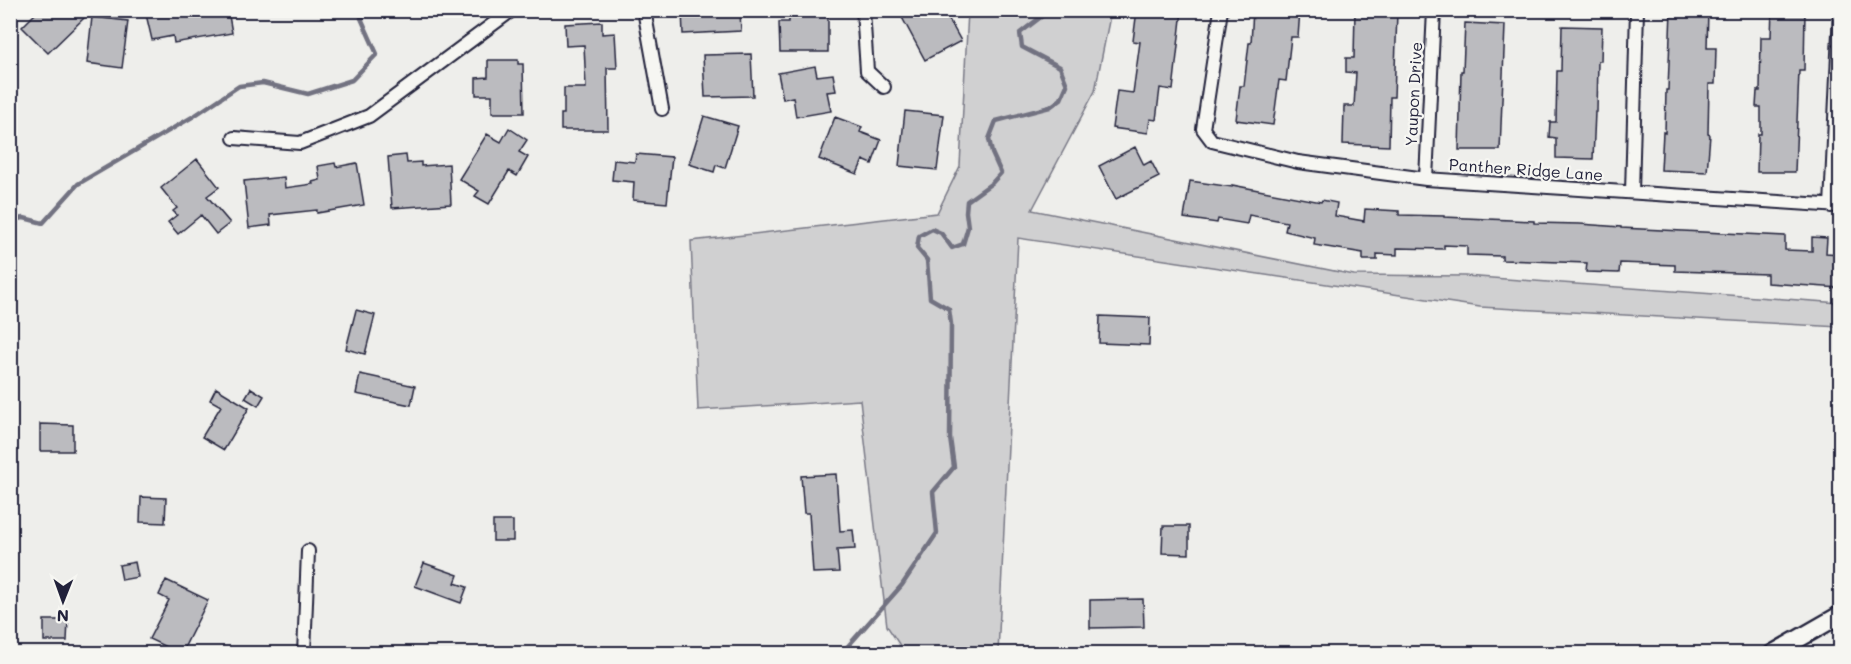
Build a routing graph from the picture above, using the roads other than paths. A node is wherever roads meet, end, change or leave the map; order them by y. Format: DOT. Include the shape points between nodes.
graph roads {
  1 [pos="512,10"];
  2 [pos="644,10"];
  3 [pos="863,10"];
  4 [pos="1221,10"];
  5 [pos="1434,10"];
  6 [pos="1636,10"];
  7 [pos="1840,10"];
  8 [pos="884,87"];
  9 [pos="662,109"];
  10 [pos="234,138"];
  11 [pos="1426,179"];
  12 [pos="1632,192"];
  13 [pos="1835,206"];
  14 [pos="308,551"];
  15 [pos="1840,615"];
  16 [pos="304,654"];
  17 [pos="1772,654"];
  1 -- 10 [label="street" via="369,116 300,143"];
  2 -- 9 [label="street"];
  3 -- 8 [label="street" via="867,71"];
  4 -- 11 [label="street, Panther Ridge Lane" via="1203,129 1212,141 1298,162"];
  5 -- 11 [label="street, Yaupon Drive"];
  6 -- 12 [label="street"];
  7 -- 13 [label="street"];
  11 -- 12 [label="street, Panther Ridge Lane"];
  12 -- 13 [label="street, Panther Ridge Lane"];
  14 -- 16 [label="street"];
  15 -- 17 [label="main road"];
}
